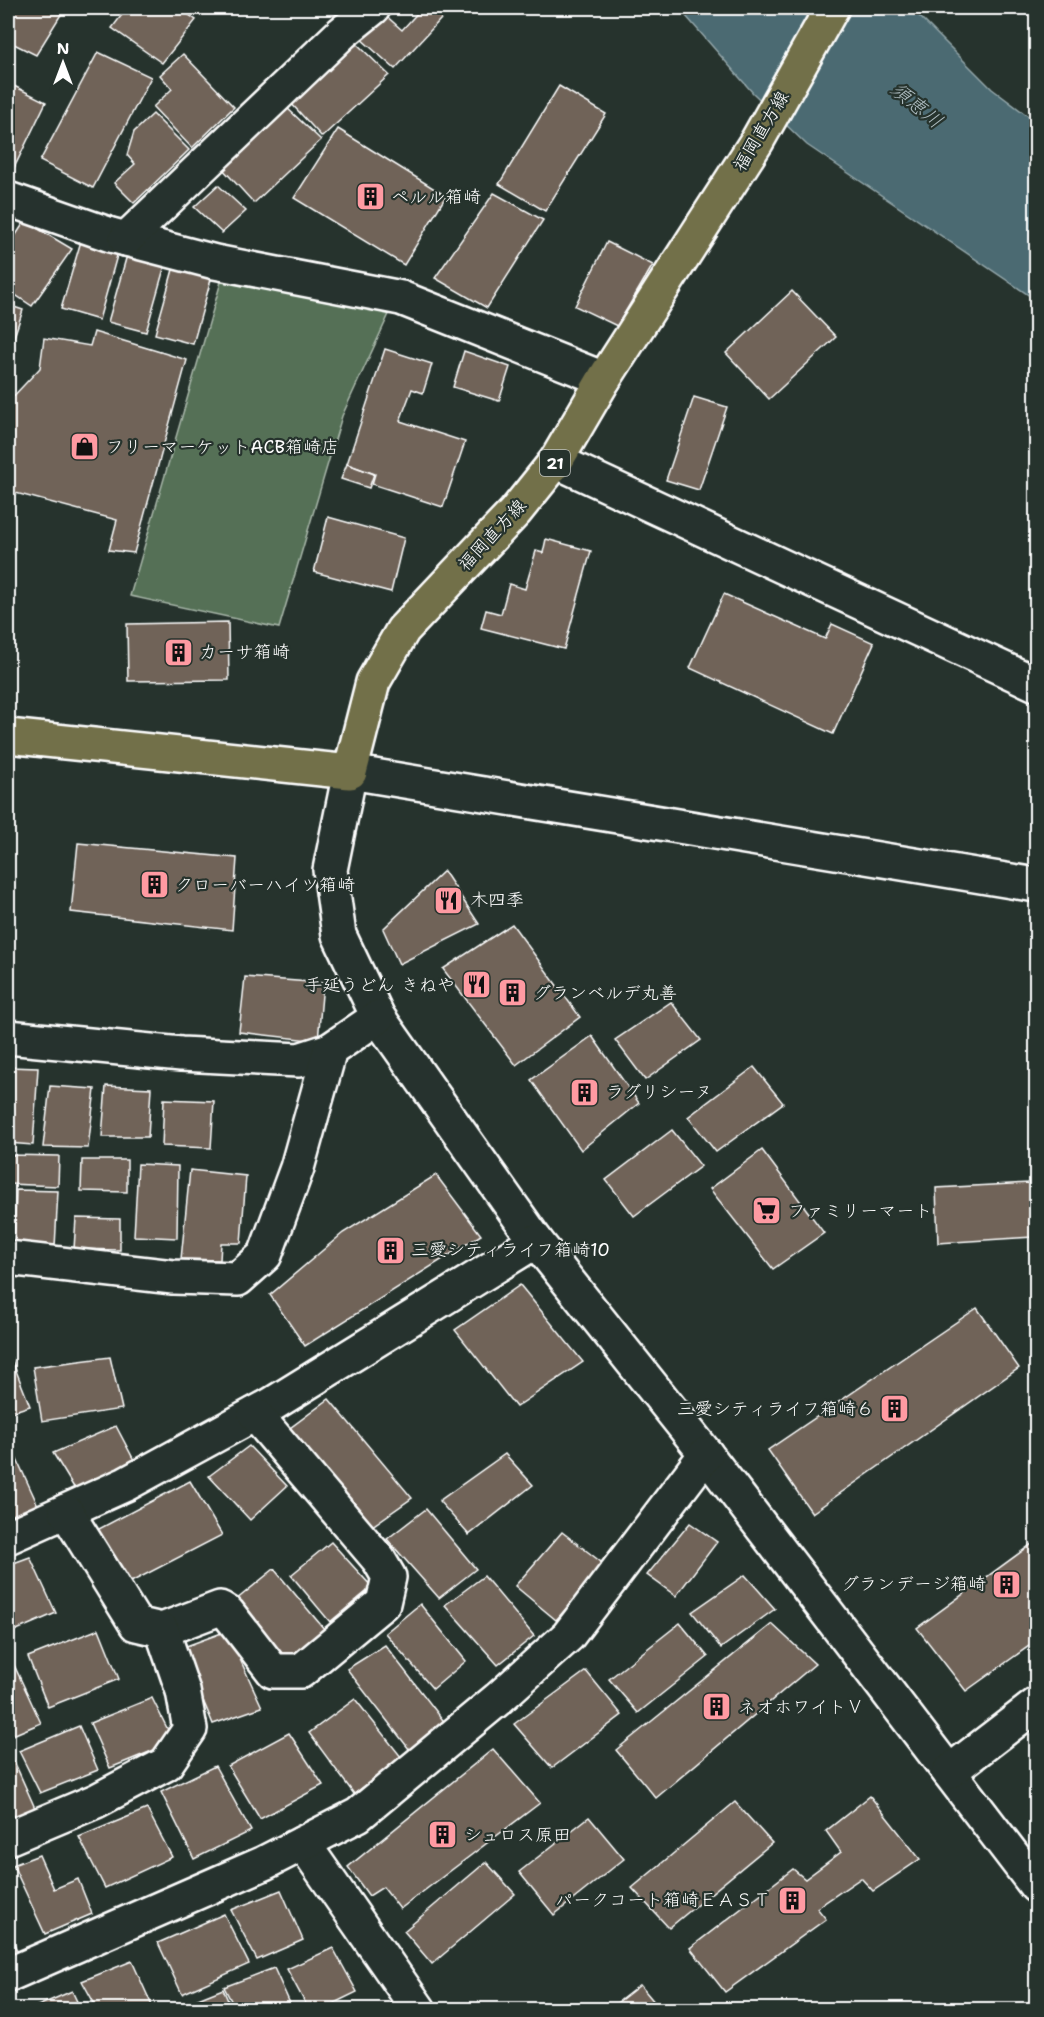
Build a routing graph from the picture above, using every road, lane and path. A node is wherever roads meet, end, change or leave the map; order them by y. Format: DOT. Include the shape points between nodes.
graph roads {
  1 [pos="373,8"];
  2 [pos="832,8"];
  3 [pos="8,199"];
  4 [pos="126,239"];
  5 [pos="604,379"];
  6 [pos="556,461"];
  7 [pos="1036,684"];
  8 [pos="8,736"];
  9 [pos="350,772"];
  10 [pos="1036,885"];
  11 [pos="378,1017"];
  12 [pos="8,1037"];
  13 [pos="330,1050"];
  14 [pos="536,1241"];
  15 [pos="8,1258"];
  16 [pos="255,1414"];
  17 [pos="706,1454"];
  18 [pos="66,1511"];
  19 [pos="8,1537"];
  20 [pos="162,1630"];
  21 [pos="1036,1706"];
  22 [pos="950,1772"];
  23 [pos="8,1838"];
  24 [pos="303,1843"];
  25 [pos="1036,1886"];
  26 [pos="8,1975"];
  27 [pos="419,2010"];
  1 -- 4 [label="street"];
  2 -- 5 [label="main road, 福岡直方線 / 21" via="757,141"];
  3 -- 4 [label="street"];
  4 -- 5 [label="street" via="215,262 401,298"];
  5 -- 6 [label="main road, 福岡直方線 / 21"];
  6 -- 7 [label="street"];
  6 -- 9 [label="main road, 福岡直方線 / 21" via="515,512 403,630 373,682"];
  8 -- 9 [label="main road"];
  9 -- 10 [label="street"];
  9 -- 11 [label="street" via="330,870 339,935"];
  11 -- 13 [label="street"];
  11 -- 14 [label="street"];
  12 -- 13 [label="street" via="181,1054 299,1060"];
  13 -- 15 [label="street" via="297,1168 266,1255 238,1279 173,1277"];
  14 -- 16 [label="street"];
  14 -- 17 [label="street"];
  16 -- 18 [label="street" via="126,1484"];
  16 -- 20 [label="street" via="379,1560 389,1577 383,1603 301,1671 273,1671 220,1608"];
  17 -- 22 [label="street"];
  17 -- 24 [label="street" via="567,1636 358,1815"];
  18 -- 19 [label="street"];
  18 -- 20 [label="street" via="136,1624"];
  20 -- 23 [label="street" via="183,1691 190,1729 166,1764 96,1802"];
  21 -- 22 [label="street"];
  22 -- 25 [label="street"];
  24 -- 26 [label="street"];
  24 -- 27 [label="street"];
}
